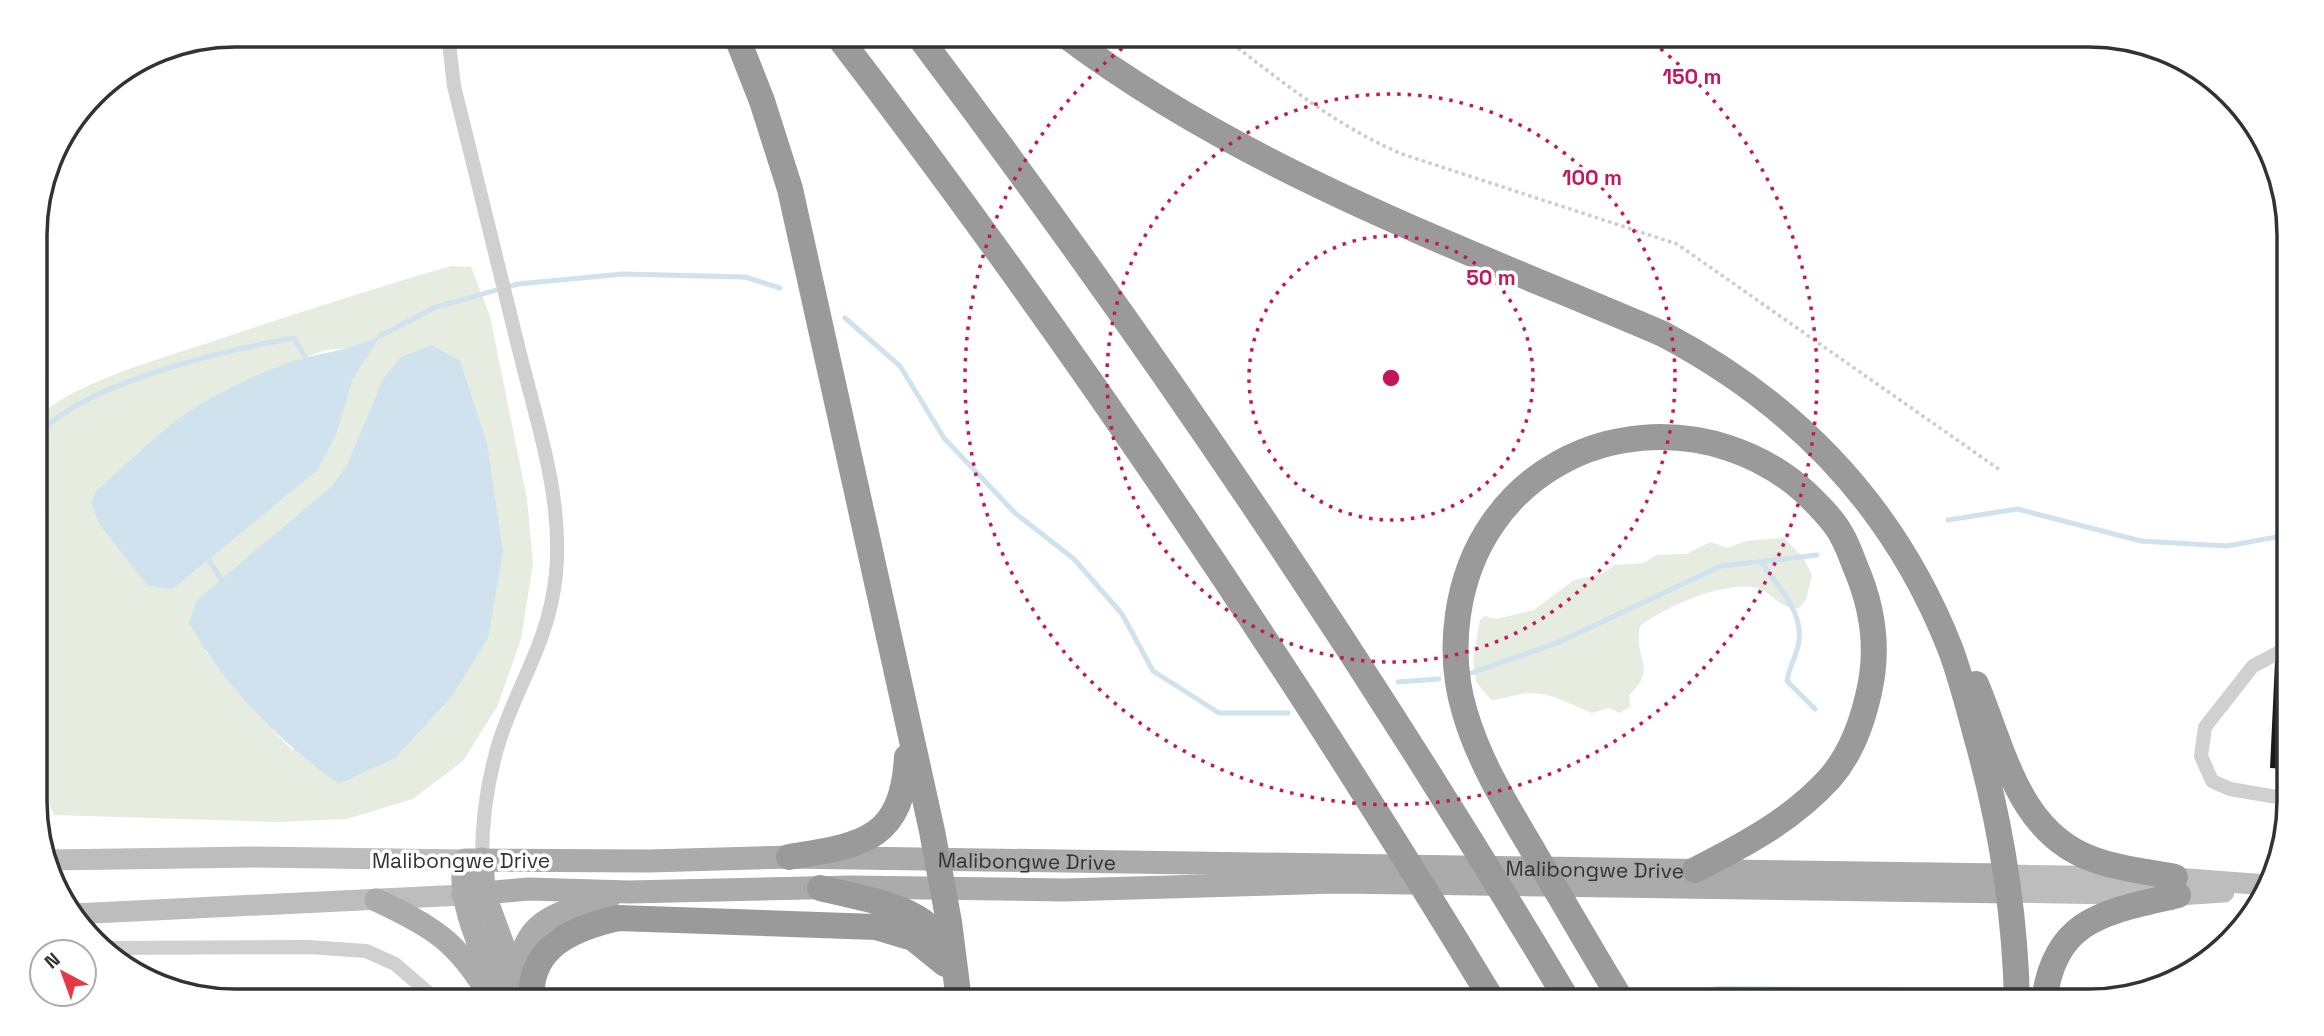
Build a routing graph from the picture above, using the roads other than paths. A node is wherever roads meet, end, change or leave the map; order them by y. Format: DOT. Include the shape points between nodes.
graph roads {
  1 [pos="450,48"];
  2 [pos="741,48"];
  3 [pos="847,48"];
  4 [pos="927,48"];
  5 [pos="1083,48"];
  6 [pos="1950,648"];
  7 [pos="2277,653"];
  8 [pos="909,731"];
  9 [pos="2277,797"];
  10 [pos="789,857"];
  11 [pos="937,859"];
  12 [pos="58,860"];
  13 [pos="473,860"];
  14 [pos="1695,870"];
  15 [pos="1330,873"];
  16 [pos="1567,876"];
  17 [pos="2007,883"];
  18 [pos="2176,886"];
  19 [pos="942,887"];
  20 [pos="2256,887"];
  21 [pos="820,888"];
  22 [pos="629,892"];
  23 [pos="474,894"];
  24 [pos="376,900"];
  25 [pos="85,913"];
  26 [pos="119,948"];
  27 [pos="946,964"];
  28 [pos="1485,988"];
  29 [pos="1560,988"];
  30 [pos="1614,988"];
  31 [pos="2017,988"];
  32 [pos="2047,988"];
  33 [pos="424,989"];
  34 [pos="485,989"];
  35 [pos="515,989"];
  36 [pos="519,989"];
  37 [pos="524,989"];
  38 [pos="954,989"];
  39 [pos="956,989"];
  1 -- 13 [label="street" via="454,86 548,466 557,549 550,612 500,740"];
  2 -- 8 [label="highway" via="789,189"];
  3 -- 28 [label="highway" via="1024,288 1181,513 1336,748"];
  4 -- 29 [label="highway" via="1099,282 1254,505 1412,747"];
  5 -- 6 [label="highway" via="1163,102 1264,161 1663,334 1734,374 1796,423 1858,489 1898,545"];
  6 -- 17 [label="highway" via="1987,775"];
  6 -- 18 [label="highway" via="1975,681 2020,795 2050,834 2096,860"];
  7 -- 9 [label="street" via="2253,666 2224,699 2205,727 2201,756 2211,781"];
  8 -- 10 [label="highway" via="905,787 878,832 851,847"];
  8 -- 11 [label="highway"];
  10 -- 11 [label="main road, Malibongwe Drive"];
  10 -- 13 [label="main road, Malibongwe Drive"];
  11 -- 15 [label="main road, Malibongwe Drive"];
  11 -- 19 [label="highway"];
  12 -- 13 [label="main road, Malibongwe Drive"];
  13 -- 23 [label="main road" via="462,872"];
  14 -- 16 [label="main road, Malibongwe Drive"];
  14 -- 17 [label="main road, Malibongwe Drive"];
  14 -- 30 [label="highway" via="1795,813 1850,750 1873,677 1875,639 1866,591 1841,533 1819,506 1788,477 1756,458 1688,437 1651,436 1600,444 1576,453 1521,490 1503,509 1467,573 1457,622 1459,688 1485,769"];
  15 -- 16 [label="main road, Malibongwe Drive"];
  15 -- 19 [label="main road, Malibongwe Drive" via="1065,890"];
  16 -- 17 [label="main road, Malibongwe Drive" via="1899,890"];
  17 -- 18 [label="main road"];
  17 -- 31 [label="highway"];
  18 -- 20 [label="main road"];
  18 -- 32 [label="highway" via="2103,914 2076,930 2051,966"];
  19 -- 21 [label="main road, Malibongwe Drive"];
  19 -- 39 [label="highway"];
  21 -- 22 [label="main road, Malibongwe Drive"];
  21 -- 27 [label="highway" via="883,904 926,924"];
  22 -- 23 [label="main road, Malibongwe Drive" via="528,889"];
  22 -- 36 [label="main road" via="545,919 522,949"];
  23 -- 24 [label="main road, Malibongwe Drive"];
  23 -- 35 [label="main road"];
  24 -- 25 [label="main road, Malibongwe Drive"];
  24 -- 34 [label="main road" via="441,934"];
  26 -- 33 [label="street" via="366,951 395,964"];
  27 -- 37 [label="highway" via="913,938 876,927 618,918 583,926 550,948"];
  27 -- 38 [label="highway"];
}
